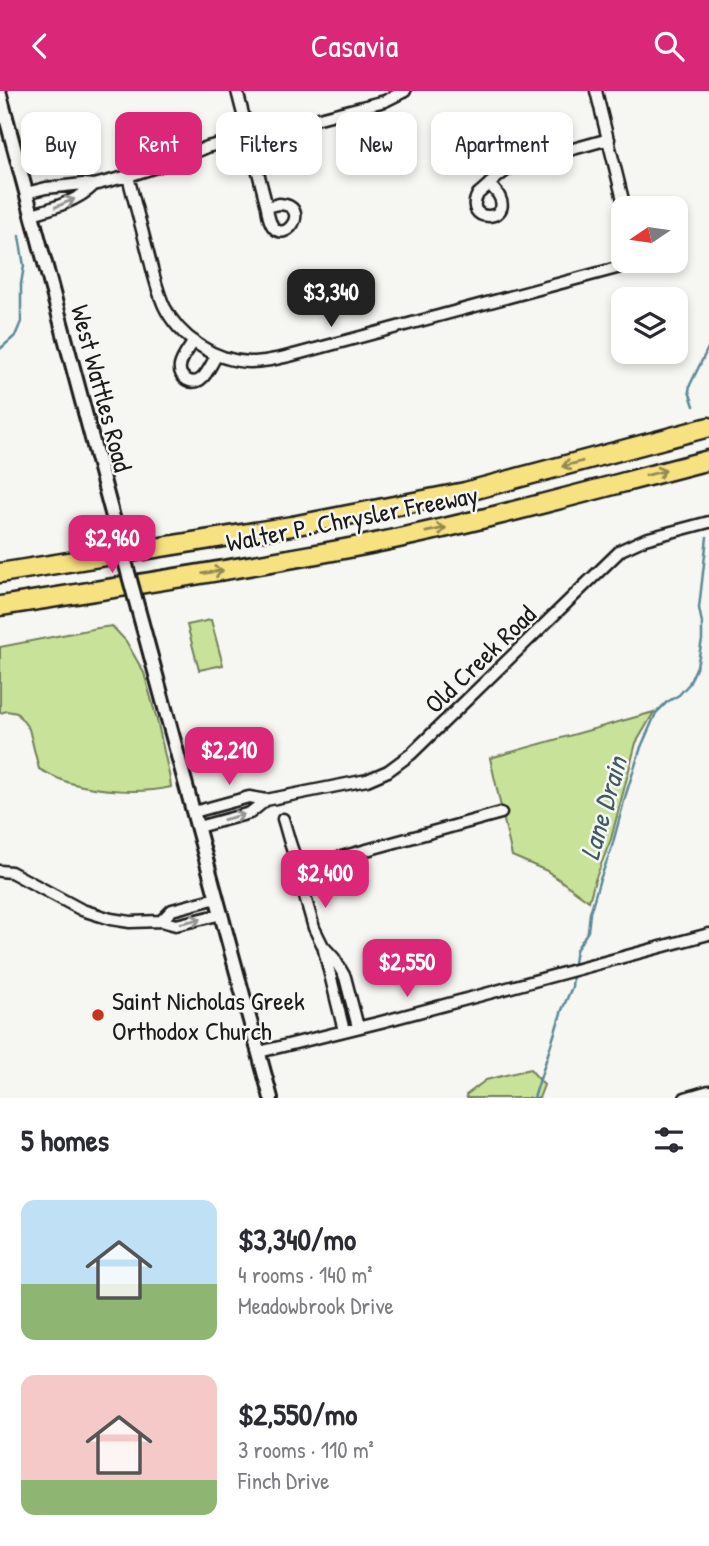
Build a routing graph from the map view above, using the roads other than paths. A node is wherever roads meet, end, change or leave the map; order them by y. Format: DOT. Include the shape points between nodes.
graph roads {
  1 [pos="237,91"];
  2 [pos="405,91"];
  3 [pos="596,91"];
  4 [pos="0,95"];
  5 [pos="242,112"];
  6 [pos="322,118"];
  7 [pos="609,139"];
  8 [pos="216,145"];
  9 [pos="259,175"];
  10 [pos="128,176"];
  11 [pos="489,184"];
  12 [pos="94,185"];
  13 [pos="26,193"];
  14 [pos="622,196"];
  15 [pos="267,207"];
  16 [pos="32,213"];
  17 [pos="611,270"];
  18 [pos="194,341"];
  19 [pos="217,355"];
  20 [pos="709,428"];
  21 [pos="709,460"];
  22 [pos="709,522"];
  23 [pos="0,573"];
  24 [pos="0,606"];
  25 [pos="267,800"];
  26 [pos="194,812"];
  27 [pos="501,813"];
  28 [pos="283,819"];
  29 [pos="198,827"];
  30 [pos="0,871"];
  31 [pos="308,873"];
  32 [pos="218,898"];
  33 [pos="222,914"];
  34 [pos="161,921"];
  35 [pos="709,934"];
  36 [pos="323,946"];
  37 [pos="358,1027"];
  38 [pos="344,1031"];
  39 [pos="259,1052"];
  40 [pos="709,1091"];
  41 [pos="271,1098"];
  42 [pos="685,1098"];
  1 -- 5 [label="street"];
  2 -- 6 [label="street"];
  3 -- 7 [label="street"];
  4 -- 13 [label="street, West Wattles Road"];
  7 -- 11 [label="street" via="519,164"];
  7 -- 14 [label="street"];
  8 -- 10 [label="street"];
  9 -- 15 [label="street"];
  10 -- 12 [label="street"];
  10 -- 18 [label="street" via="164,305 175,324"];
  12 -- 13 [label="street"];
  16 -- 12 [label="street, one-way" via="86,193"];
  13 -- 16 [label="street, West Wattles Road"];
  16 -- 26 [label="street, West Wattles Road, bridge"];
  17 -- 19 [label="street" via="284,357 253,362"];
  18 -- 19 [label="street"];
  18 -- 19 [label="street" via="181,363 186,380 203,378"];
  20 -- 23 [label="highway, Walter P. Chrysler Freeway, one-way" via="465,492 292,526"];
  24 -- 21 [label="highway, Walter P. Chrysler Freeway, one-way" via="372,544"];
  22 -- 25 [label="street, Old Creek Road" via="621,550 420,746 388,771 367,780"];
  25 -- 26 [label="street, Old Creek Road" via="249,797"];
  29 -- 25 [label="street, Old Creek Road, one-way" via="250,813"];
  26 -- 29 [label="street, West Wattles Road"];
  27 -- 31 [label="street" via="323,862"];
  28 -- 31 [label="street" via="296,860"];
  29 -- 32 [label="street, West Wattles Road"];
  30 -- 34 [label="street" via="11,872 99,916"];
  31 -- 36 [label="street" via="304,893"];
  32 -- 33 [label="street, West Wattles Road"];
  32 -- 34 [label="street" via="172,910"];
  34 -- 33 [label="street, one-way" via="176,925"];
  33 -- 39 [label="street, West Wattles Road"];
  35 -- 37 [label="street"];
  36 -- 37 [label="street" via="341,968"];
  36 -- 38 [label="street"];
  37 -- 38 [label="street"];
  38 -- 39 [label="street"];
  39 -- 41 [label="street, West Wattles Road"];
  40 -- 42 [label="street"];
}
